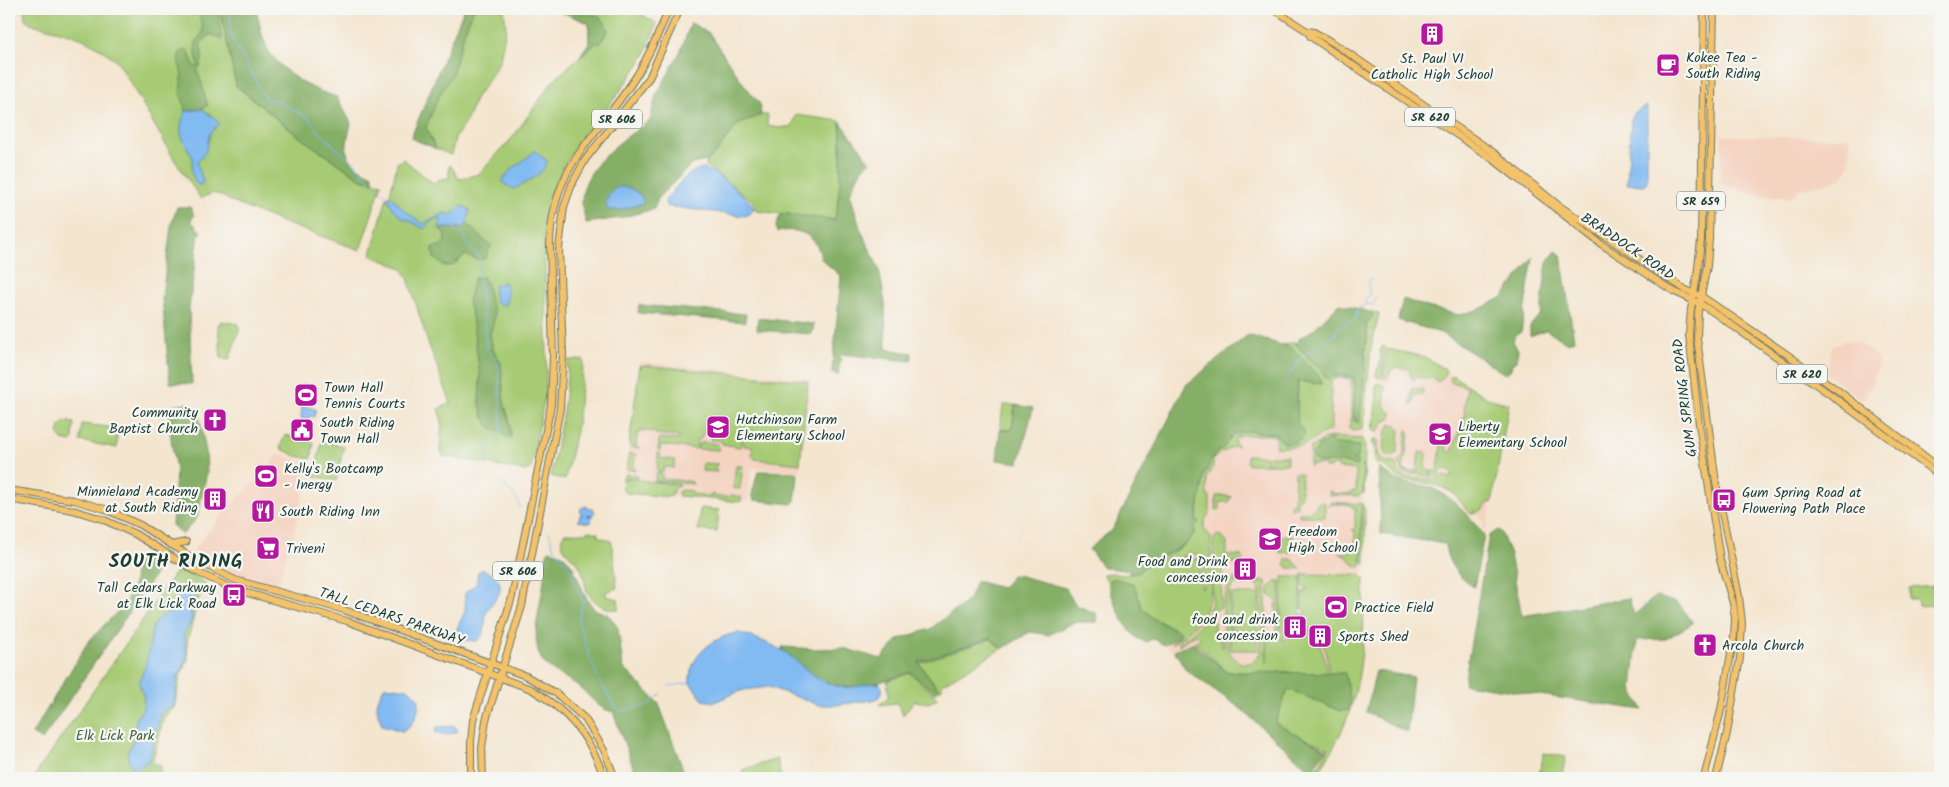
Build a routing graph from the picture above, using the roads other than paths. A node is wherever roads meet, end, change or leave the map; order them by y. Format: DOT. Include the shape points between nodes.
graph roads {
  1 [pos="669,9"];
  2 [pos="680,9"];
  3 [pos="1273,9"];
  4 [pos="1704,9"];
  5 [pos="1714,9"];
  6 [pos="1307,31"];
  7 [pos="1567,219"];
  8 [pos="1614,242"];
  9 [pos="1696,298"];
  10 [pos="1753,340"];
  11 [pos="1783,351"];
  12 [pos="1805,376"];
  13 [pos="1836,389"];
  14 [pos="540,463"];
  15 [pos="1940,468"];
  16 [pos="1940,476"];
  17 [pos="536,478"];
  18 [pos="546,483"];
  19 [pos="9,490"];
  20 [pos="543,496"];
  21 [pos="9,499"];
  22 [pos="186,542"];
  23 [pos="171,545"];
  24 [pos="284,594"];
  25 [pos="300,598"];
  26 [pos="266,600"];
  27 [pos="279,602"];
  28 [pos="491,663"];
  29 [pos="502,667"];
  30 [pos="488,673"];
  31 [pos="499,677"];
  32 [pos="471,778"];
  33 [pos="483,778"];
  34 [pos="604,778"];
  35 [pos="615,778"];
  36 [pos="1704,778"];
  37 [pos="1716,778"];
  1 -- 14 [label="main road, SR 606" via="644,63 579,152 560,186 550,230 553,386"];
  2 -- 18 [label="main road, SR 606" via="649,78 585,160 564,207 559,249 562,389"];
  3 -- 6 [label="main road, BRADDOCK ROAD / SR 620"];
  4 -- 9 [label="main road, GUM SPRING ROAD / SR 659" via="1701,240"];
  5 -- 9 [label="main road, GUM SPRING ROAD / SR 659" via="1709,239 1707,266"];
  6 -- 7 [label="main road, BRADDOCK ROAD / SR 620" via="1311,37 1494,160"];
  6 -- 8 [label="main road, BRADDOCK ROAD / SR 620" via="1335,44 1493,152 1553,201"];
  7 -- 8 [label="main road" via="1606,241"];
  7 -- 9 [label="main road, BRADDOCK ROAD / SR 620" via="1674,291"];
  8 -- 9 [label="main road, BRADDOCK ROAD / SR 620"];
  9 -- 10 [label="main road, BRADDOCK ROAD / SR 620"];
  9 -- 11 [label="main road, BRADDOCK ROAD"];
  9 -- 36 [label="main road, GUM SPRING ROAD / SR 659" via="1689,335 1698,424 1720,560 1735,618 1721,710"];
  9 -- 37 [label="main road, GUM SPRING ROAD / SR 659" via="1697,338 1710,439 1742,623 1740,658"];
  10 -- 11 [label="main road"];
  10 -- 12 [label="main road, BRADDOCK ROAD / SR 620"];
  11 -- 13 [label="main road, BRADDOCK ROAD"];
  12 -- 13 [label="main road" via="1828,389"];
  12 -- 16 [label="main road, BRADDOCK ROAD / SR 620"];
  13 -- 15 [label="main road, BRADDOCK ROAD"];
  14 -- 17 [label="main road, SR 606"];
  14 -- 18 [label="main road" via="541,476"];
  17 -- 20 [label="main road"];
  17 -- 28 [label="main road, SR 606" via="512,597"];
  18 -- 20 [label="main road, SR 606"];
  19 -- 23 [label="main road, TALL CEDARS PARKWAY" via="74,500 105,509 140,525"];
  20 -- 29 [label="main road, SR 606" via="524,598"];
  21 -- 26 [label="main road, TALL CEDARS PARKWAY" via="73,510 102,519 142,538 216,582"];
  22 -- 23 [label="main road"];
  23 -- 24 [label="main road, TALL CEDARS PARKWAY" via="235,580"];
  24 -- 25 [label="main road, TALL CEDARS PARKWAY"];
  24 -- 26 [label="main road" via="277,599"];
  25 -- 27 [label="main road"];
  25 -- 28 [label="main road, TALL CEDARS PARKWAY" via="344,610"];
  26 -- 27 [label="main road, TALL CEDARS PARKWAY"];
  27 -- 30 [label="main road, TALL CEDARS PARKWAY" via="347,621"];
  28 -- 29 [label="main road, TALL CEDARS PARKWAY"];
  28 -- 30 [label="main road, SR 606"];
  29 -- 31 [label="main road, SR 606"];
  29 -- 35 [label="main road, TALL CEDARS PARKWAY" via="547,687 576,710 598,739"];
  30 -- 31 [label="main road, TALL CEDARS PARKWAY"];
  30 -- 32 [label="main road, SR 606" via="473,720"];
  31 -- 33 [label="main road, SR 606" via="485,727"];
  31 -- 34 [label="main road, TALL CEDARS PARKWAY" via="550,700 570,718 592,748"];
}
